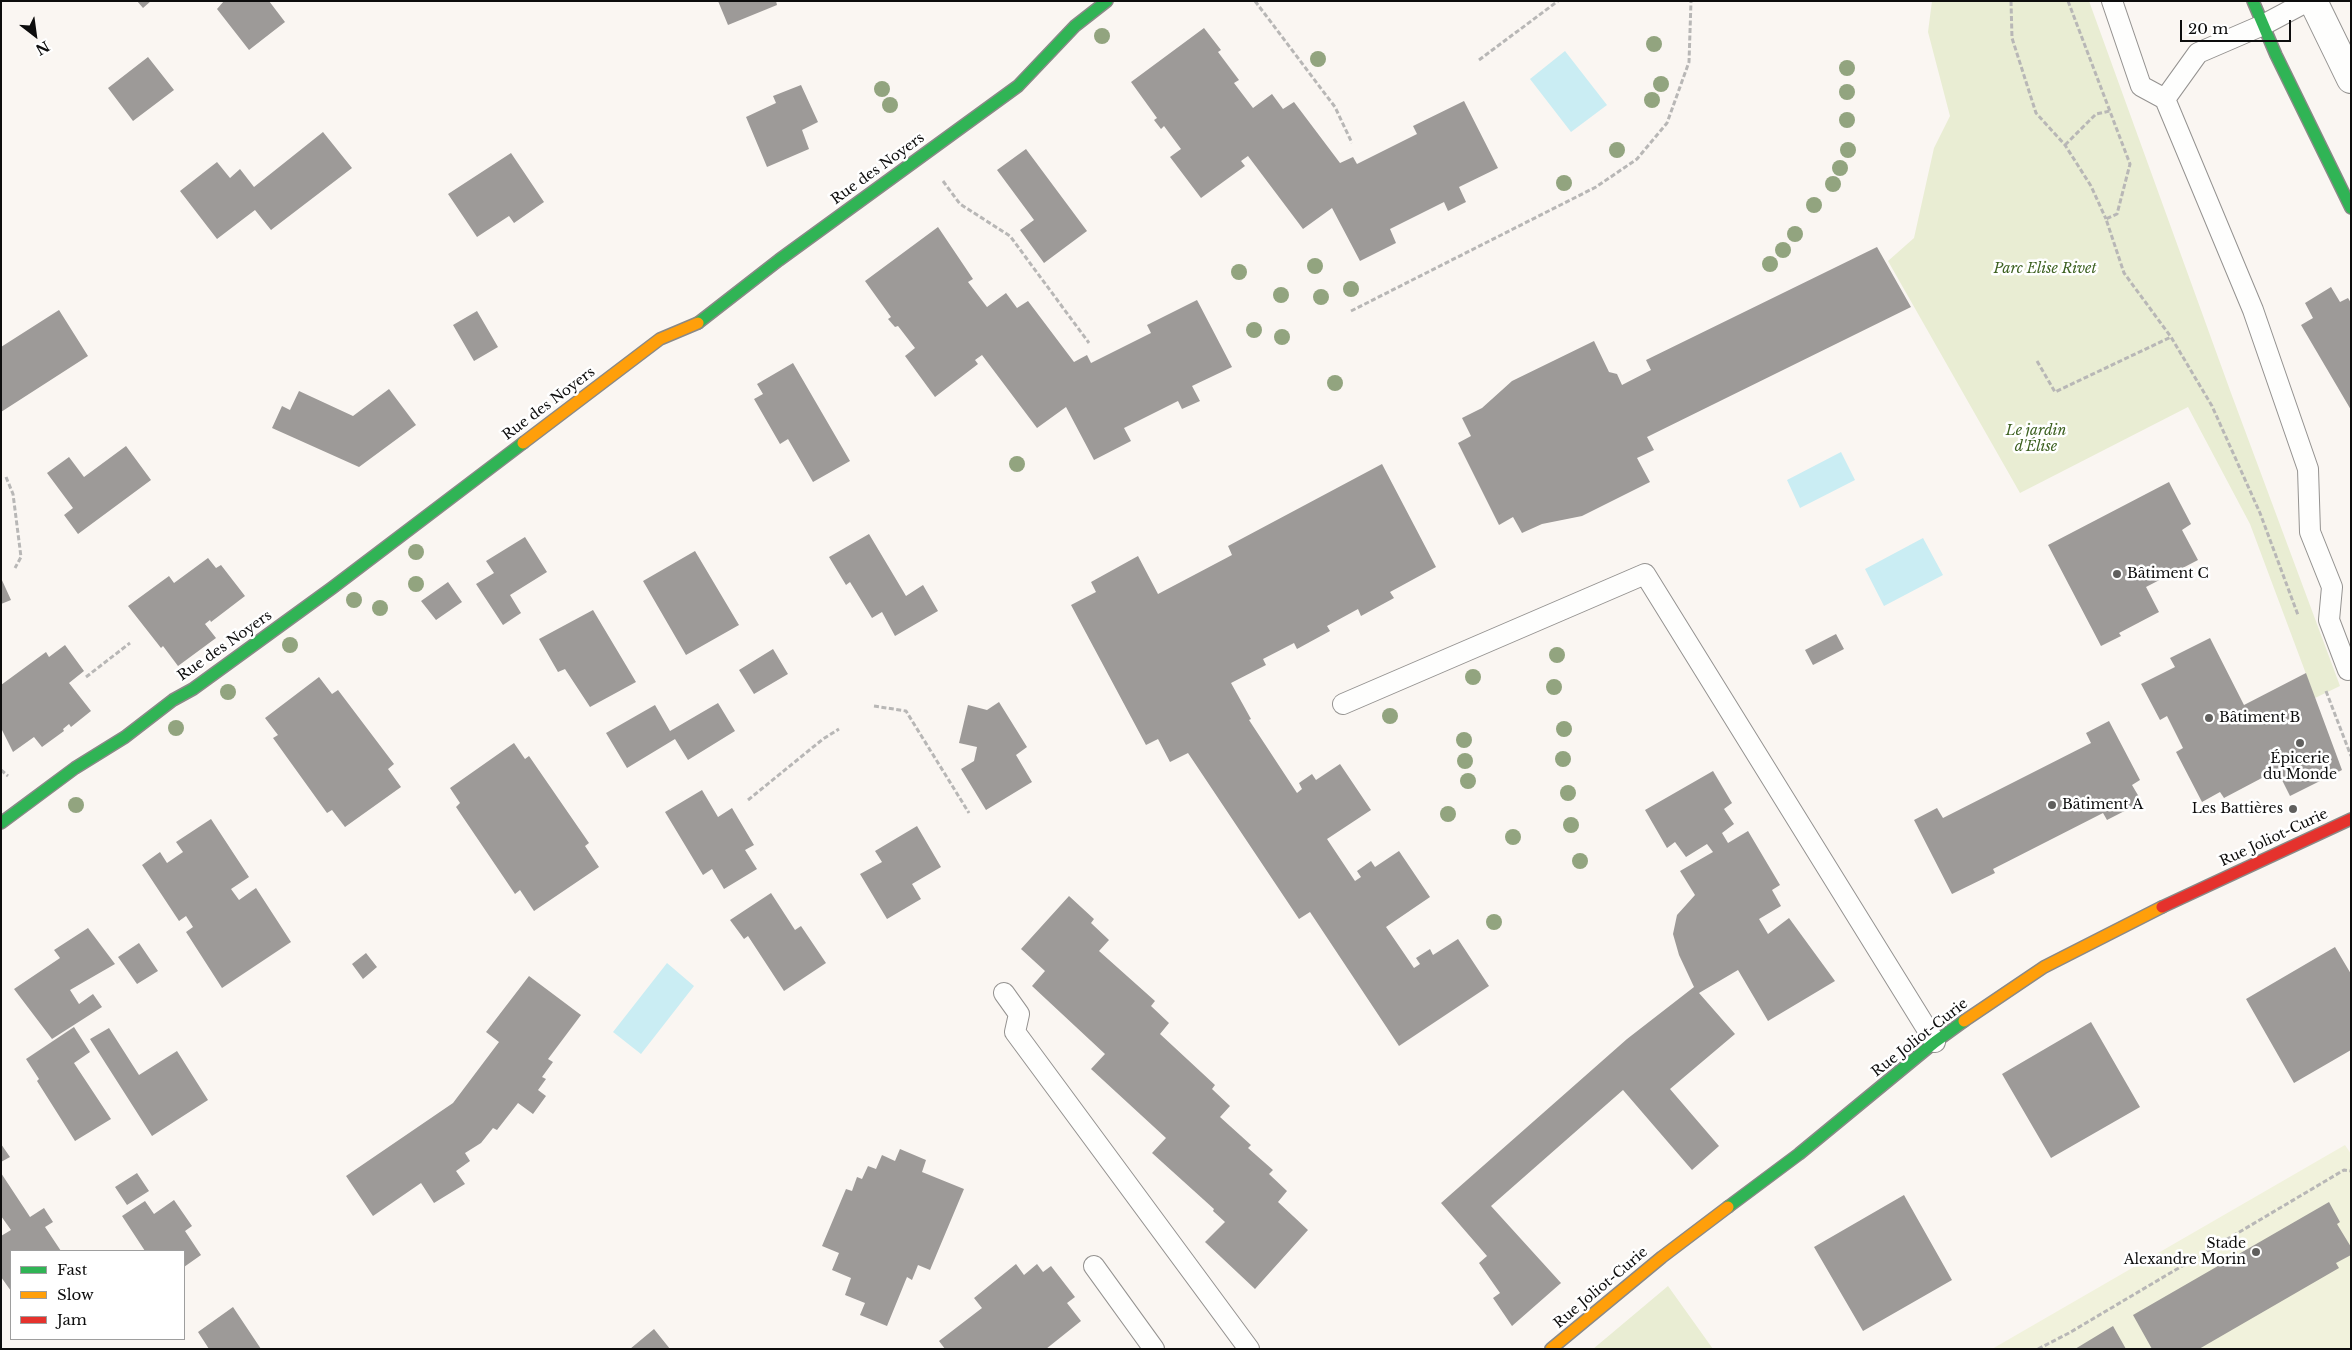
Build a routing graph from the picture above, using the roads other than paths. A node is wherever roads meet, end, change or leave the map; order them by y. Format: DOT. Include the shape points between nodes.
graph roads {
  1 [pos="1108,1"];
  2 [pos="2112,1"];
  3 [pos="2253,1"];
  4 [pos="2308,1"];
  5 [pos="2313,1"];
  6 [pos="2263,25"];
  7 [pos="2351,79"];
  8 [pos="2165,99"];
  9 [pos="2351,208"];
  10 [pos="2348,670"];
  11 [pos="1343,704"];
  12 [pos="2351,819"];
  13 [pos="1,823"];
  14 [pos="1004,993"];
  15 [pos="1935,1042"];
  16 [pos="1094,1266"];
  17 [pos="1154,1349"];
  18 [pos="1249,1349"];
  19 [pos="1551,1349"];
  1 -- 13 [label="street, Rue des Noyers" via="1075,26 1018,86 702,321 660,339 332,588"];
  2 -- 8 [label="lane" via="2142,86"];
  3 -- 6 [label="street"];
  4 -- 6 [label="lane"];
  5 -- 7 [label="street"];
  6 -- 8 [label="lane" via="2198,53"];
  6 -- 9 [label="street"];
  8 -- 10 [label="lane" via="2253,310 2308,469 2310,532 2332,587 2329,620"];
  11 -- 15 [label="lane" via="1646,574"];
  12 -- 15 [label="street, Rue Joliot-Curie" via="2152,911 2044,967"];
  14 -- 18 [label="lane" via="1019,1014 1015,1032"];
  15 -- 19 [label="street, Rue Joliot-Curie" via="1799,1154 1662,1257"];
  16 -- 17 [label="lane"];
}
